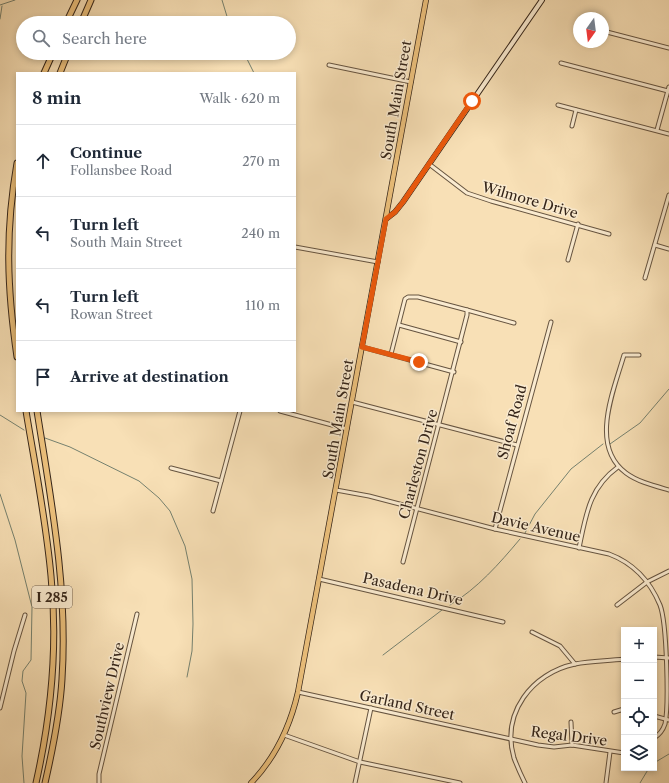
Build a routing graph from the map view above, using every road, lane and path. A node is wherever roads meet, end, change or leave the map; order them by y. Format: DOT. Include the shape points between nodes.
graph roads {
  1 [pos="77,0"];
  2 [pos="91,0"];
  3 [pos="426,0"];
  4 [pos="542,0"];
  5 [pos="69,16"];
  6 [pos="84,16"];
  7 [pos="609,33"];
  8 [pos="669,48"];
  9 [pos="50,60"];
  10 [pos="65,60"];
  11 [pos="561,63"];
  12 [pos="330,65"];
  13 [pos="44,72"];
  14 [pos="60,72"];
  15 [pos="411,82"];
  16 [pos="668,89"];
  17 [pos="558,105"];
  18 [pos="576,110"];
  19 [pos="572,126"];
  20 [pos="657,130"];
  21 [pos="669,134"];
  22 [pos="429,164"];
  23 [pos="16,170"];
  24 [pos="669,195"];
  25 [pos="386,219"];
  26 [pos="578,224"];
  27 [pos="609,234"];
  28 [pos="654,245"];
  29 [pos="296,247"];
  30 [pos="669,249"];
  31 [pos="568,260"];
  32 [pos="378,262"];
  33 [pos="645,278"];
  34 [pos="467,310"];
  35 [pos="551,322"];
  36 [pos="514,323"];
  37 [pos="399,325"];
  38 [pos="461,342"];
  39 [pos="362,347"];
  40 [pos="16,350"];
  41 [pos="391,354"];
  42 [pos="639,355"];
  43 [pos="454,372"];
  44 [pos="352,402"];
  45 [pos="26,412"];
  46 [pos="37,412"];
  47 [pos="240,412"];
  48 [pos="284,412"];
  49 [pos="440,424"];
  50 [pos="347,429"];
  51 [pos="517,445"];
  52 [pos="618,467"];
  53 [pos="171,468"];
  54 [pos="221,481"];
  55 [pos="336,490"];
  56 [pos="669,490"];
  57 [pos="417,509"];
  58 [pos="213,511"];
  59 [pos="495,529"];
  60 [pos="579,548"];
  61 [pos="403,562"];
  62 [pos="669,571"];
  63 [pos="319,579"];
  64 [pos="647,582"];
  65 [pos="617,605"];
  66 [pos="137,614"];
  67 [pos="25,615"];
  68 [pos="503,622"];
  69 [pos="532,632"];
  70 [pos="657,657"];
  71 [pos="668,658"];
  72 [pos="621,659"];
  73 [pos="574,664"];
  74 [pos="298,692"];
  75 [pos="0,708"];
  76 [pos="372,708"];
  77 [pos="621,710"];
  78 [pos="614,712"];
  79 [pos="657,717"];
  80 [pos="668,720"];
  81 [pos="571,722"];
  82 [pos="284,735"];
  83 [pos="657,735"];
  84 [pos="512,738"];
  85 [pos="572,745"];
  86 [pos="610,752"];
  87 [pos="621,753"];
  88 [pos="360,762"];
  89 [pos="36,783"];
  90 [pos="45,783"];
  91 [pos="99,783"];
  92 [pos="251,783"];
  93 [pos="355,783"];
  94 [pos="460,783"];
  95 [pos="525,783"];
  96 [pos="606,783"];
  1 -- 5 [label="highway"];
  2 -- 6 [label="highway"];
  3 -- 15 [label="main road, South Main Street"];
  4 -- 22 [label="street"];
  7 -- 8 [label="street"];
  9 -- 13 [label="highway"];
  10 -- 14 [label="highway"];
  11 -- 16 [label="street"];
  12 -- 15 [label="street"];
  15 -- 25 [label="main road, South Main Street"];
  16 -- 20 [label="street"];
  17 -- 18 [label="street"];
  18 -- 19 [label="street"];
  18 -- 20 [label="street"];
  20 -- 21 [label="street"];
  22 -- 25 [label="street" via="398,209"];
  22 -- 26 [label="street, Wilmore Drive" via="467,193 491,202"];
  23 -- 40 [label="highway" via="7,248 10,306"];
  24 -- 28 [label="street"];
  25 -- 32 [label="main road, South Main Street"];
  26 -- 27 [label="street, Wilmore Drive"];
  26 -- 31 [label="street"];
  28 -- 30 [label="street"];
  28 -- 33 [label="street"];
  29 -- 32 [label="street"];
  32 -- 39 [label="main road, South Main Street"];
  34 -- 36 [label="street"];
  34 -- 37 [label="street" via="411,296 405,299"];
  34 -- 38 [label="street, Charleston Drive"];
  35 -- 51 [label="street, Shoaf Road"];
  37 -- 38 [label="street"];
  37 -- 41 [label="street"];
  38 -- 43 [label="street, Charleston Drive"];
  39 -- 41 [label="street"];
  39 -- 44 [label="main road, South Main Street"];
  41 -- 43 [label="street"];
  42 -- 52 [label="street" via="624,354 609,409 606,437"];
  43 -- 49 [label="street, Charleston Drive"];
  44 -- 49 [label="street"];
  44 -- 50 [label="main road, South Main Street"];
  45 -- 89 [label="highway, I 285" via="51,576 54,637 50,699"];
  46 -- 90 [label="highway, I 285" via="54,515 63,608 59,712"];
  47 -- 54 [label="street"];
  48 -- 50 [label="street"];
  49 -- 51 [label="street"];
  49 -- 57 [label="street, Charleston Drive"];
  50 -- 55 [label="main road, South Main Street"];
  51 -- 59 [label="street, Shoaf Road"];
  52 -- 56 [label="street" via="646,484"];
  52 -- 60 [label="street" via="600,483 591,500"];
  53 -- 54 [label="street"];
  54 -- 58 [label="street"];
  55 -- 57 [label="street, Davie Avenue"];
  55 -- 63 [label="main road, South Main Street"];
  57 -- 59 [label="street, Davie Avenue"];
  57 -- 61 [label="street, Charleston Drive"];
  59 -- 60 [label="street, Davie Avenue"];
  60 -- 64 [label="street, Davie Avenue" via="624,560"];
  62 -- 64 [label="street"];
  63 -- 68 [label="street, Pasadena Drive"];
  63 -- 74 [label="main road, South Main Street"];
  64 -- 65 [label="street"];
  64 -- 71 [label="street, Davie Avenue" via="662,612"];
  66 -- 91 [label="street, Southview Drive"];
  67 -- 75 [label="street"];
  69 -- 73 [label="street" via="560,646"];
  70 -- 71 [label="street"];
  71 -- 80 [label="street"];
  72 -- 73 [label="street"];
  73 -- 84 [label="street" via="548,674 531,688 517,708 511,731"];
  74 -- 76 [label="street, Garland Street"];
  74 -- 82 [label="main road, South Main Street"];
  76 -- 84 [label="street, Garland Street"];
  76 -- 88 [label="street"];
  77 -- 78 [label="street"];
  79 -- 80 [label="street"];
  80 -- 83 [label="street"];
  81 -- 85 [label="street"];
  82 -- 88 [label="street"];
  82 -- 92 [label="main road, South Main Street" via="272,758"];
  84 -- 85 [label="street, Regal Drive" via="554,747"];
  84 -- 95 [label="street" via="514,758"];
  85 -- 86 [label="street, Regal Drive"];
  86 -- 87 [label="street, Regal Drive"];
  86 -- 96 [label="street"];
  88 -- 93 [label="street"];
  88 -- 94 [label="street"];
}
